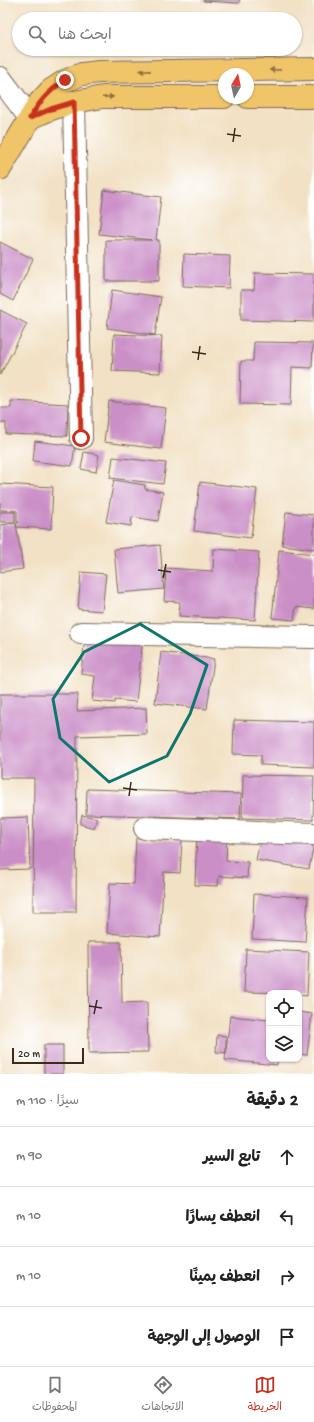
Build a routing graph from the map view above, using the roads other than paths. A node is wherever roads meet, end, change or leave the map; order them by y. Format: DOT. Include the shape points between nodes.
graph roads {
  1 [pos="314,69"];
  2 [pos="0,78"];
  3 [pos="314,96"];
  4 [pos="218,97"];
  5 [pos="254,97"];
  6 [pos="74,102"];
  7 [pos="30,118"];
  8 [pos="0,169"];
  9 [pos="81,438"];
  10 [pos="82,633"];
  11 [pos="314,637"];
  12 [pos="145,828"];
  13 [pos="314,834"];
  1 -- 7 [label="main road, one-way" via="82,74 65,80 51,90"];
  2 -- 7 [label="street"];
  3 -- 5 [label="main road"];
  6 -- 4 [label="main road, one-way" via="103,97"];
  6 -- 7 [label="main road"];
  6 -- 9 [label="street"];
  7 -- 8 [label="main road"];
  10 -- 11 [label="street"];
  12 -- 13 [label="street"];
}
